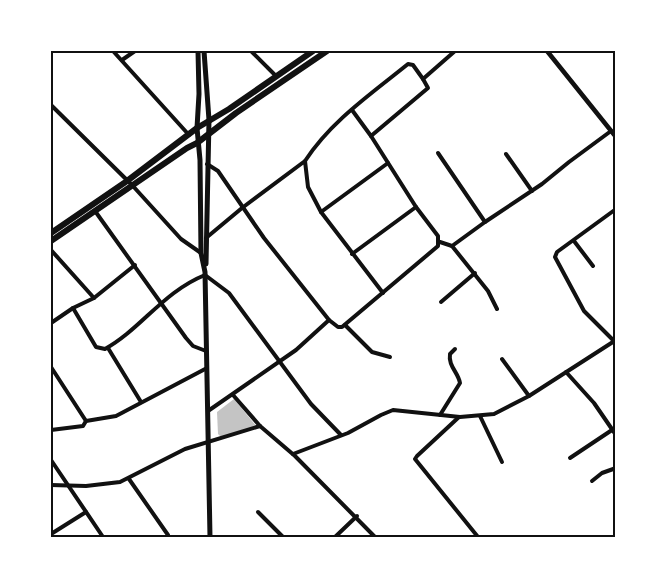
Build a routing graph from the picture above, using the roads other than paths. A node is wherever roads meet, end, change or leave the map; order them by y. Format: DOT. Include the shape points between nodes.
graph roads {
  1 [pos="113,51"];
  2 [pos="135,51"];
  3 [pos="198,51"];
  4 [pos="204,51"];
  5 [pos="251,51"];
  6 [pos="313,51"];
  7 [pos="327,51"];
  8 [pos="455,51"];
  9 [pos="547,51"];
  10 [pos="122,60"];
  11 [pos="277,76"];
  12 [pos="423,79"];
  13 [pos="51,105"];
  14 [pos="352,110"];
  15 [pos="209,120"];
  16 [pos="197,128"];
  17 [pos="611,131"];
  18 [pos="189,135"];
  19 [pos="209,135"];
  20 [pos="371,136"];
  21 [pos="616,138"];
  22 [pos="197,143"];
  23 [pos="438,153"];
  24 [pos="506,154"];
  25 [pos="305,161"];
  26 [pos="388,163"];
  27 [pos="207,164"];
  28 [pos="129,183"];
  29 [pos="532,191"];
  30 [pos="416,207"];
  31 [pos="242,208"];
  32 [pos="616,208"];
  33 [pos="95,211"];
  34 [pos="321,212"];
  35 [pos="485,222"];
  36 [pos="51,233"];
  37 [pos="206,238"];
  38 [pos="51,241"];
  39 [pos="574,241"];
  40 [pos="440,242"];
  41 [pos="452,246"];
  42 [pos="51,250"];
  43 [pos="201,253"];
  44 [pos="352,254"];
  45 [pos="135,265"];
  46 [pos="593,266"];
  47 [pos="476,273"];
  48 [pos="205,274"];
  49 [pos="383,293"];
  50 [pos="94,298"];
  51 [pos="160,302"];
  52 [pos="441,302"];
  53 [pos="73,308"];
  54 [pos="497,309"];
  55 [pos="329,320"];
  56 [pos="51,323"];
  57 [pos="345,325"];
  58 [pos="615,341"];
  59 [pos="108,348"];
  60 [pos="455,349"];
  61 [pos="206,351"];
  62 [pos="390,357"];
  63 [pos="502,359"];
  64 [pos="280,360"];
  65 [pos="51,367"];
  66 [pos="207,368"];
  67 [pos="566,372"];
  68 [pos="233,395"];
  69 [pos="529,396"];
  70 [pos="141,402"];
  71 [pos="208,411"];
  72 [pos="440,415"];
  73 [pos="480,416"];
  74 [pos="460,417"];
  75 [pos="86,421"];
  76 [pos="260,426"];
  77 [pos="51,430"];
  78 [pos="612,430"];
  79 [pos="341,435"];
  80 [pos="616,435"];
  81 [pos="208,441"];
  82 [pos="293,454"];
  83 [pos="570,458"];
  84 [pos="51,460"];
  85 [pos="502,462"];
  86 [pos="616,468"];
  87 [pos="129,479"];
  88 [pos="592,481"];
  89 [pos="51,485"];
  90 [pos="70,486"];
  91 [pos="86,512"];
  92 [pos="258,512"];
  93 [pos="357,516"];
  94 [pos="51,534"];
  95 [pos="168,535"];
  96 [pos="103,537"];
  97 [pos="210,537"];
  98 [pos="283,537"];
  99 [pos="335,537"];
  100 [pos="375,537"];
  101 [pos="477,537"];
  1 -- 10 [label="street"];
  2 -- 10 [label="street"];
  3 -- 16 [label="main road"];
  4 -- 15 [label="main road"];
  5 -- 11 [label="street"];
  6 -- 11 [label="main road"];
  7 -- 19 [label="main road"];
  8 -- 12 [label="street"];
  9 -- 17 [label="street"];
  10 -- 18 [label="street"];
  11 -- 15 [label="main road"];
  12 -- 14 [label="street" via="408,64"];
  12 -- 20 [label="street" via="428,88"];
  13 -- 28 [label="street"];
  14 -- 20 [label="street"];
  14 -- 25 [label="street" via="323,136"];
  15 -- 16 [label="main road"];
  15 -- 19 [label="main road"];
  16 -- 18 [label="main road"];
  16 -- 22 [label="main road"];
  17 -- 21 [label="street"];
  17 -- 29 [label="street"];
  18 -- 28 [label="main road"];
  19 -- 22 [label="main road"];
  19 -- 27 [label="main road"];
  20 -- 26 [label="street"];
  22 -- 28 [label="main road"];
  22 -- 43 [label="main road"];
  23 -- 35 [label="street"];
  24 -- 29 [label="street"];
  25 -- 31 [label="street"];
  25 -- 34 [label="street" via="308,187"];
  26 -- 30 [label="street"];
  26 -- 34 [label="street"];
  27 -- 31 [label="street" via="218,171"];
  27 -- 37 [label="main road"];
  28 -- 33 [label="main road"];
  28 -- 36 [label="main road"];
  28 -- 43 [label="street" via="181,239"];
  29 -- 35 [label="street"];
  30 -- 40 [label="street"];
  30 -- 44 [label="street"];
  31 -- 37 [label="street"];
  31 -- 55 [label="street"];
  32 -- 39 [label="street"];
  33 -- 38 [label="main road"];
  33 -- 45 [label="street"];
  34 -- 44 [label="street"];
  35 -- 41 [label="street"];
  37 -- 48 [label="main road"];
  39 -- 46 [label="street"];
  39 -- 58 [label="street" via="556,252 555,257 584,311"];
  40 -- 41 [label="street"];
  40 -- 49 [label="street" via="437,249"];
  41 -- 47 [label="street"];
  42 -- 50 [label="street"];
  43 -- 48 [label="main road"];
  44 -- 49 [label="street"];
  45 -- 50 [label="street"];
  45 -- 51 [label="street"];
  47 -- 52 [label="street"];
  47 -- 54 [label="street"];
  48 -- 51 [label="street"];
  48 -- 61 [label="main road"];
  48 -- 64 [label="street" via="229,293"];
  49 -- 57 [label="street"];
  50 -- 53 [label="street"];
  51 -- 59 [label="street"];
  51 -- 61 [label="street" via="189,343"];
  53 -- 56 [label="street"];
  53 -- 59 [label="street" via="97,348"];
  55 -- 57 [label="street" via="338,327"];
  55 -- 64 [label="street"];
  57 -- 62 [label="street" via="372,352"];
  58 -- 67 [label="street"];
  59 -- 70 [label="street"];
  60 -- 72 [label="street" via="449,362 460,383"];
  61 -- 66 [label="main road"];
  63 -- 69 [label="street"];
  64 -- 68 [label="street"];
  64 -- 79 [label="street" via="311,404"];
  65 -- 75 [label="street"];
  66 -- 70 [label="street"];
  66 -- 71 [label="main road"];
  67 -- 69 [label="street"];
  67 -- 78 [label="street"];
  68 -- 71 [label="street"];
  68 -- 76 [label="street"];
  69 -- 73 [label="street" via="503,411"];
  70 -- 75 [label="street" via="116,416"];
  71 -- 81 [label="main road"];
  72 -- 74 [label="street"];
  72 -- 79 [label="street" via="393,410"];
  73 -- 74 [label="street"];
  73 -- 85 [label="street"];
  74 -- 101 [label="street" via="415,459"];
  75 -- 77 [label="street" via="83,426"];
  76 -- 81 [label="street"];
  76 -- 82 [label="street"];
  78 -- 80 [label="street"];
  78 -- 83 [label="street"];
  79 -- 82 [label="street"];
  81 -- 87 [label="street"];
  81 -- 97 [label="main road"];
  82 -- 93 [label="street"];
  84 -- 90 [label="street"];
  86 -- 88 [label="street"];
  87 -- 90 [label="street" via="107,485"];
  87 -- 95 [label="street"];
  89 -- 90 [label="street"];
  90 -- 91 [label="street"];
  91 -- 94 [label="street"];
  91 -- 96 [label="street"];
  92 -- 98 [label="street"];
  93 -- 99 [label="street"];
  93 -- 100 [label="street"];
}
